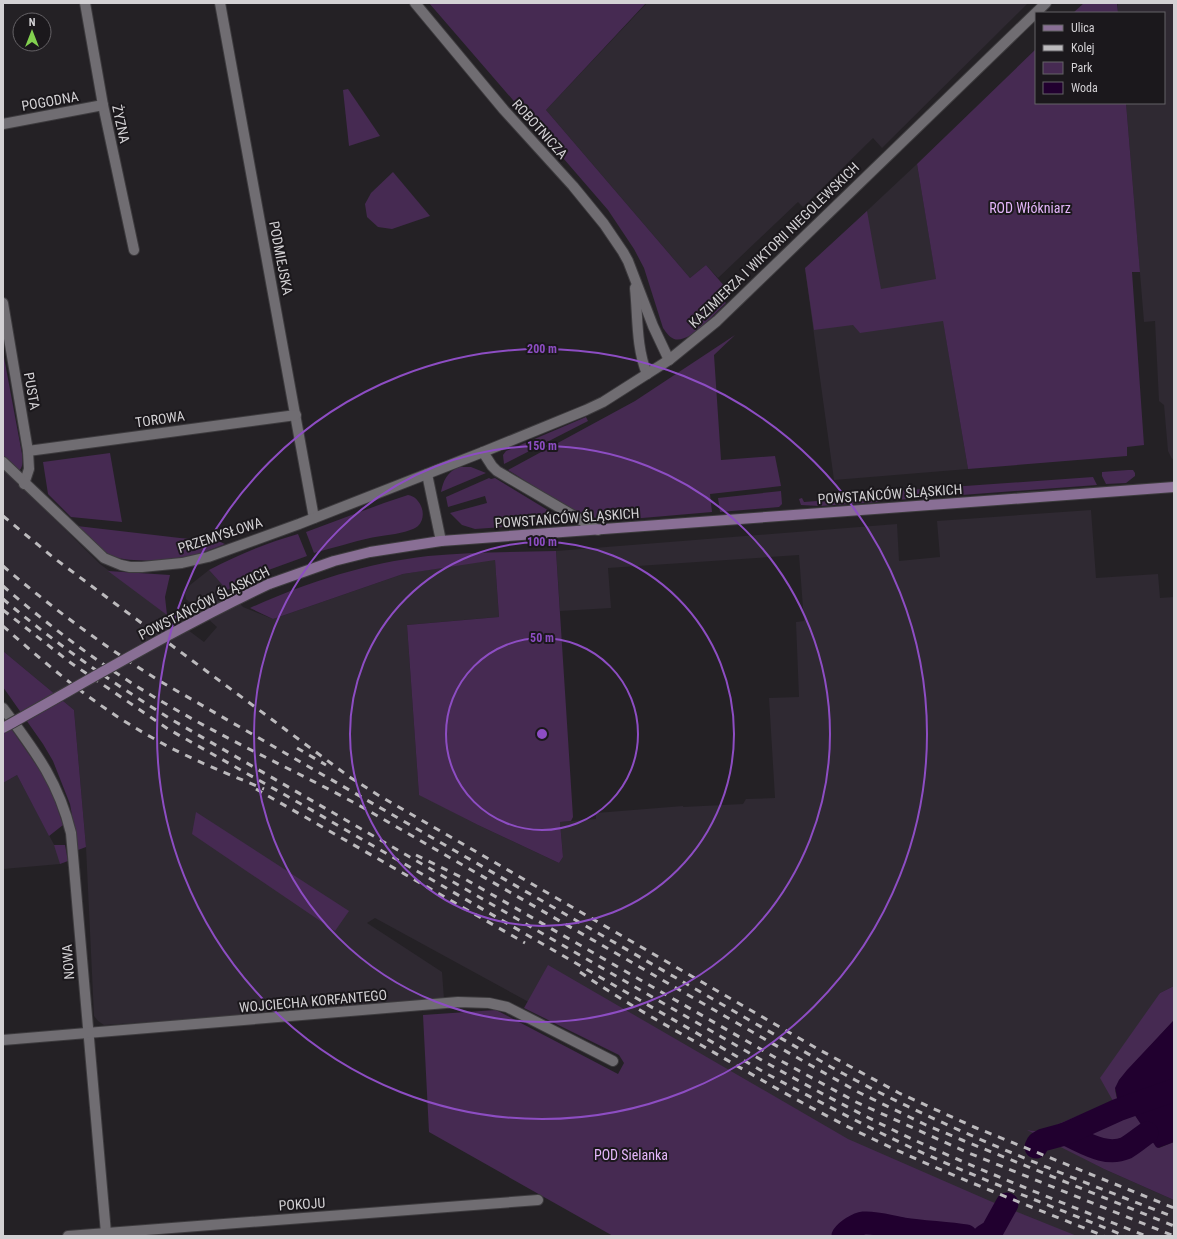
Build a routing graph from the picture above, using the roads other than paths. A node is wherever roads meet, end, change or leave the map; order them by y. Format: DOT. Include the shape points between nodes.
graph roads {
  1 [pos="84,3"];
  2 [pos="220,3"];
  3 [pos="415,3"];
  4 [pos="1046,3"];
  5 [pos="1037,12"];
  6 [pos="1035,14"];
  7 [pos="103,105"];
  8 [pos="3,124"];
  9 [pos="134,250"];
  10 [pos="634,280"];
  11 [pos="3,303"];
  12 [pos="669,360"];
  13 [pos="647,374"];
  14 [pos="296,415"];
  15 [pos="28,451"];
  16 [pos="483,452"];
  17 [pos="3,462"];
  18 [pos="427,474"];
  19 [pos="24,484"];
  20 [pos="1174,487"];
  21 [pos="314,518"];
  22 [pos="598,530"];
  23 [pos="441,542"];
  24 [pos="3,708"];
  25 [pos="3,728"];
  26 [pos="87,1033"];
  27 [pos="3,1040"];
  28 [pos="613,1061"];
  29 [pos="538,1200"];
  30 [pos="110,1234"];
  31 [pos="68,1236"];
  1 -- 7 [label="street, ŻYZNA"];
  2 -- 14 [label="street, PODMIEJSKA"];
  3 -- 10 [label="street, ROBOTNICZA" via="599,218 623,252"];
  4 -- 5 [label="street, KAZIMIERZA I WIKTORII NIEGOLEWSKICH"];
  6 -- 12 [label="street, KAZIMIERZA I WIKTORII NIEGOLEWSKICH" via="717,320"];
  7 -- 8 [label="street, POGODNA"];
  7 -- 9 [label="street, ŻYZNA"];
  10 -- 12 [label="street, ROBOTNICZA"];
  10 -- 13 [label="street, ROBOTNICZA" via="639,341"];
  11 -- 15 [label="street, PUSTA"];
  12 -- 13 [label="street, KAZIMIERZA I WIKTORII NIEGOLEWSKICH"];
  13 -- 16 [label="street, KAZIMIERZA I WIKTORII NIEGOLEWSKICH" via="603,402"];
  14 -- 15 [label="street, TOROWA"];
  14 -- 21 [label="street, PODMIEJSKA"];
  15 -- 19 [label="street, PUSTA" via="29,469"];
  16 -- 18 [label="street, KAZIMIERZA I WIKTORII NIEGOLEWSKICH"];
  16 -- 22 [label="street" via="497,471"];
  17 -- 19 [label="street, PRZEMYSŁOWA"];
  18 -- 21 [label="street, PRZEMYSŁOWA"];
  18 -- 23 [label="street"];
  19 -- 21 [label="street, PRZEMYSŁOWA" via="97,552 112,562 130,567 195,560"];
  20 -- 22 [label="main road, POWSTAŃCÓW ŚLĄSKICH"];
  22 -- 23 [label="main road, POWSTAŃCÓW ŚLĄSKICH"];
  23 -- 25 [label="main road, POWSTAŃCÓW ŚLĄSKICH, bridge" via="370,552 334,561 270,584 194,622"];
  24 -- 26 [label="street, NOWA" via="47,771 68,820 73,853"];
  26 -- 27 [label="street, WOJCIECHA KORFANTEGO"];
  26 -- 28 [label="street, WOJCIECHA KORFANTEGO" via="481,1002 507,1007"];
  26 -- 30 [label="street, NOWA"];
  29 -- 30 [label="street, POKOJU"];
  30 -- 31 [label="street, POKOJU"];
}
